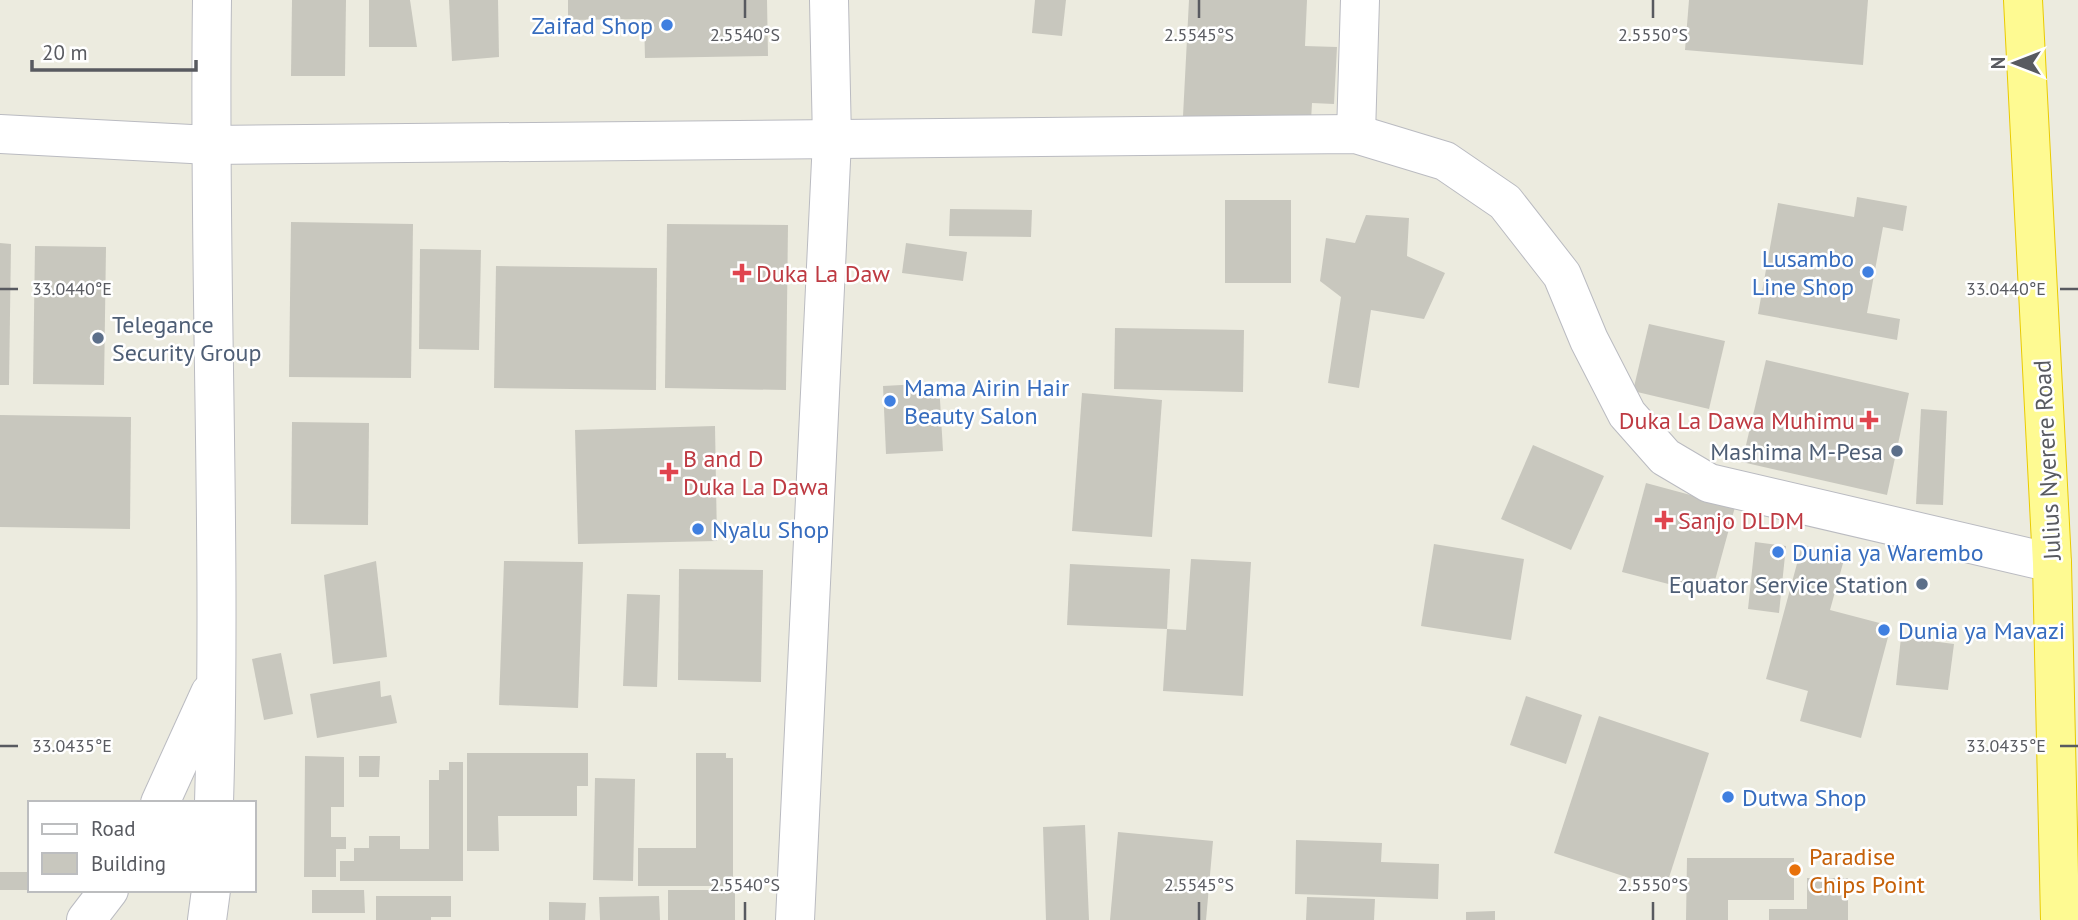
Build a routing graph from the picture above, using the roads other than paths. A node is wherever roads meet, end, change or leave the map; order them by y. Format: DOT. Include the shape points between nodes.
graph roads {
  1 [pos="212,0"];
  2 [pos="829,0"];
  3 [pos="1360,0"];
  4 [pos="2023,0"];
  5 [pos="0,134"];
  6 [pos="1356,134"];
  7 [pos="832,140"];
  8 [pos="210,145"];
  9 [pos="2052,563"];
  10 [pos="218,677"];
  11 [pos="161,801"];
  12 [pos="214,801"];
  13 [pos="107,892"];
  14 [pos="211,892"];
  15 [pos="86,920"];
  16 [pos="207,920"];
  17 [pos="795,920"];
  18 [pos="2060,920"];
  1 -- 8 [label="street"];
  2 -- 7 [label="street"];
  3 -- 6 [label="street"];
  4 -- 9 [label="highway, Julius Nyerere Road"];
  5 -- 8 [label="street"];
  6 -- 7 [label="street"];
  6 -- 9 [label="street" via="1445,162 1505,202 1562,275 1627,415 1665,457 1709,483"];
  7 -- 8 [label="street"];
  7 -- 17 [label="street"];
  8 -- 10 [label="street"];
  9 -- 18 [label="highway, Julius Nyerere Road"];
  10 -- 11 [label="street"];
  10 -- 12 [label="street"];
  13 -- 15 [label="street"];
  14 -- 16 [label="street"];
}
